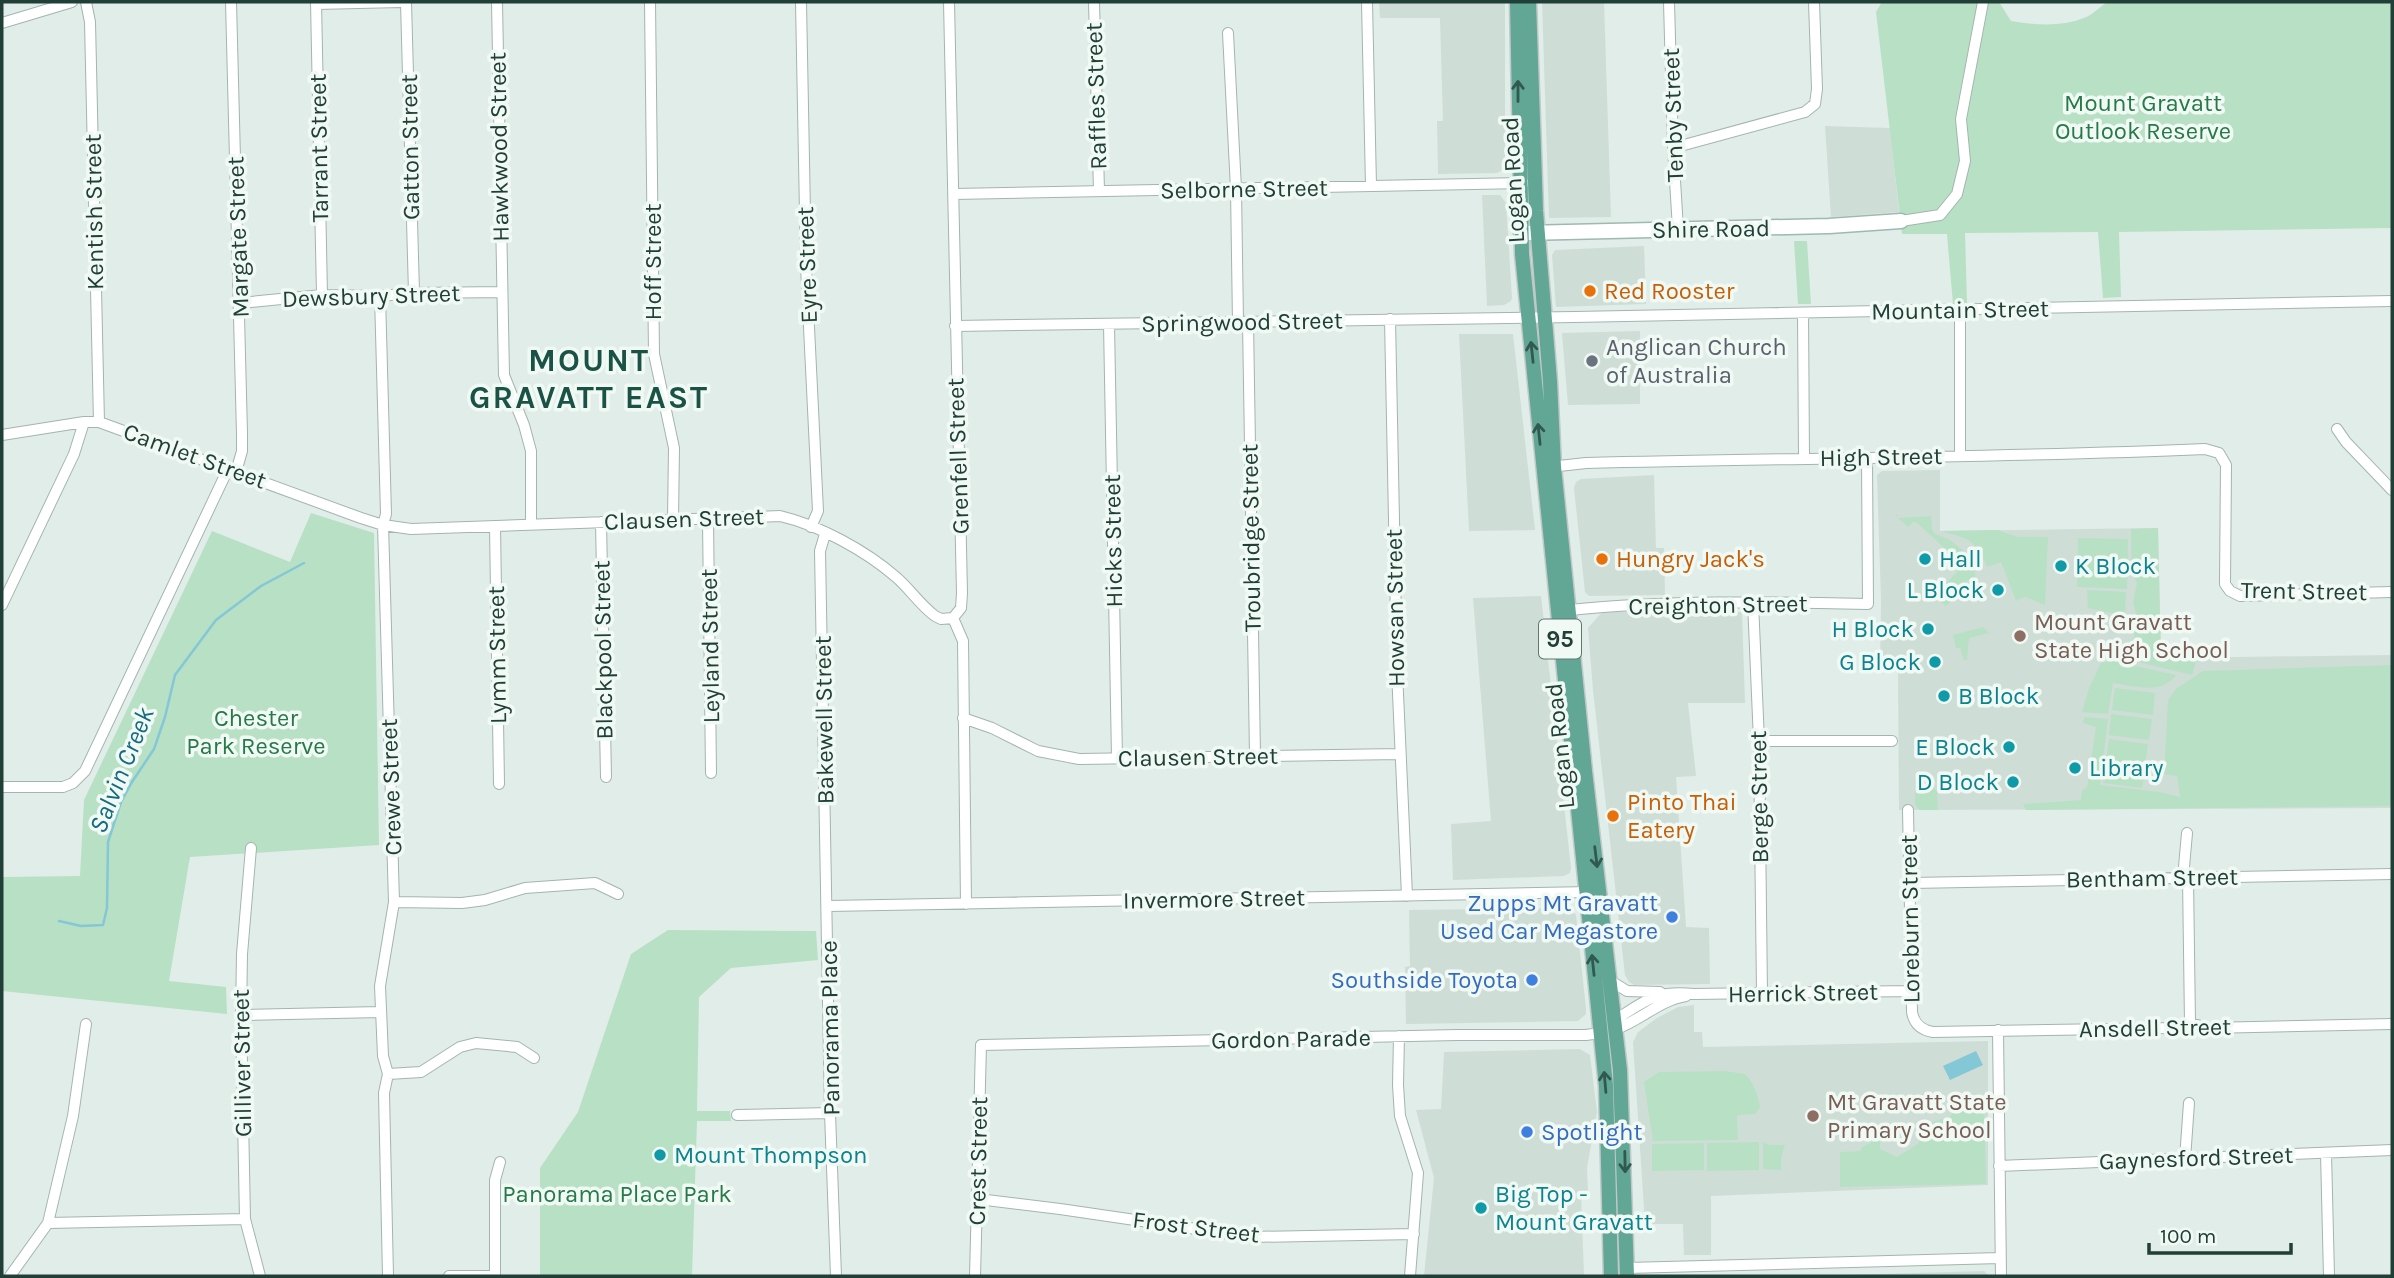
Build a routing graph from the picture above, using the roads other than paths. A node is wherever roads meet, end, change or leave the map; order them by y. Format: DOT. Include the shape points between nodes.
graph roads {
  1 [pos="72,2"];
  2 [pos="86,2"];
  3 [pos="231,2"];
  4 [pos="404,2"];
  5 [pos="497,2"];
  6 [pos="650,2"];
  7 [pos="801,2"];
  8 [pos="949,2"];
  9 [pos="1094,2"];
  10 [pos="1367,2"];
  11 [pos="1517,2"];
  12 [pos="1529,2"];
  13 [pos="1669,2"];
  14 [pos="1814,2"];
  15 [pos="1983,2"];
  16 [pos="316,3"];
  17 [pos="2,23"];
  18 [pos="1227,33"];
  19 [pos="1673,148"];
  20 [pos="1519,183"];
  21 [pos="1535,183"];
  22 [pos="1371,186"];
  23 [pos="1236,189"];
  24 [pos="1099,191"];
  25 [pos="954,194"];
  26 [pos="1901,220"];
  27 [pos="1678,229"];
  28 [pos="1537,232"];
  29 [pos="1521,233"];
  30 [pos="502,292"];
  31 [pos="414,293"];
  32 [pos="322,295"];
  33 [pos="380,296"];
  34 [pos="2392,301"];
  35 [pos="240,303"];
  36 [pos="1960,310"];
  37 [pos="1803,313"];
  38 [pos="1529,317"];
  39 [pos="1545,318"];
  40 [pos="1390,319"];
  41 [pos="1243,322"];
  42 [pos="1109,324"];
  43 [pos="955,326"];
  44 [pos="84,422"];
  45 [pos="99,422"];
  46 [pos="2337,429"];
  47 [pos="2,435"];
  48 [pos="2219,453"];
  49 [pos="1960,455"];
  50 [pos="1804,457"];
  51 [pos="1867,459"];
  52 [pos="1548,467"];
  53 [pos="232,470"];
  54 [pos="2392,490"];
  55 [pos="673,519"];
  56 [pos="708,519"];
  57 [pos="601,522"];
  58 [pos="383,525"];
  59 [pos="531,525"];
  60 [pos="495,526"];
  61 [pos="811,527"];
  62 [pos="825,534"];
  63 [pos="2392,592"];
  64 [pos="1753,602"];
  65 [pos="2,605"];
  66 [pos="1569,610"];
  67 [pos="953,618"];
  68 [pos="963,718"];
  69 [pos="1759,741"];
  70 [pos="1892,741"];
  71 [pos="1399,754"];
  72 [pos="1255,755"];
  73 [pos="1117,758"];
  74 [pos="711,773"];
  75 [pos="606,777"];
  76 [pos="499,783"];
  77 [pos="2,787"];
  78 [pos="1908,810"];
  79 [pos="2188,833"];
  80 [pos="251,848"];
  81 [pos="2392,874"];
  82 [pos="2185,877"];
  83 [pos="1911,883"];
  84 [pos="1585,892"];
  85 [pos="1601,892"];
  86 [pos="618,894"];
  87 [pos="1407,896"];
  88 [pos="394,902"];
  89 [pos="966,904"];
  90 [pos="828,906"];
  91 [pos="1611,981"];
  92 [pos="1912,991"];
  93 [pos="1672,992"];
  94 [pos="1762,993"];
  95 [pos="1694,994"];
  96 [pos="380,1012"];
  97 [pos="240,1015"];
  98 [pos="2190,1023"];
  99 [pos="86,1024"];
  100 [pos="1616,1024"];
  101 [pos="2392,1024"];
  102 [pos="1919,1027"];
  103 [pos="1998,1030"];
  104 [pos="1600,1033"];
  105 [pos="1399,1036"];
  106 [pos="981,1045"];
  107 [pos="534,1058"];
  108 [pos="388,1074"];
  109 [pos="2189,1103"];
  110 [pos="830,1113"];
  111 [pos="737,1115"];
  112 [pos="2392,1150"];
  113 [pos="2326,1153"];
  114 [pos="2185,1159"];
  115 [pos="500,1162"];
  116 [pos="2000,1166"];
  117 [pos="978,1199"];
  118 [pos="246,1219"];
  119 [pos="48,1223"];
  120 [pos="1414,1234"];
  121 [pos="2000,1258"];
  122 [pos="1627,1272"];
  123 [pos="10,1276"];
  124 [pos="260,1276"];
  125 [pos="388,1276"];
  126 [pos="449,1276"];
  127 [pos="495,1276"];
  128 [pos="836,1276"];
  129 [pos="975,1276"];
  130 [pos="1410,1276"];
  131 [pos="1611,1276"];
  132 [pos="2001,1276"];
  133 [pos="2329,1276"];
  1 -- 17 [label="street"];
  2 -- 45 [label="street, Kentish Street"];
  3 -- 35 [label="street, Margate Street"];
  4 -- 16 [label="street"];
  4 -- 31 [label="street, Gatton Street"];
  5 -- 30 [label="street, Hawkwood Street"];
  6 -- 55 [label="street, Hoff Street" via="654,354 674,448"];
  7 -- 61 [label="street, Eyre Street" via="806,266 818,511"];
  8 -- 25 [label="street, Grenfell Street"];
  9 -- 24 [label="street, Raffles Street"];
  10 -- 22 [label="street"];
  20 -- 11 [label="main road, Logan Road / 95, one-way"];
  12 -- 21 [label="main road, Logan Road / 95"];
  13 -- 19 [label="street, Tenby Street"];
  14 -- 19 [label="street" via="1815,104 1805,112"];
  15 -- 26 [label="street" via="1961,119 1965,161 1957,194 1940,215"];
  16 -- 32 [label="street, Tarrant Street"];
  18 -- 23 [label="street, Troubridge Street"];
  19 -- 27 [label="street, Tenby Street"];
  20 -- 21 [label="street, Selborne Street"];
  20 -- 22 [label="street, Selborne Street"];
  20 -- 29 [label="main road, Logan Road / 95"];
  21 -- 28 [label="main road, Logan Road / 95"];
  22 -- 23 [label="street, Selborne Street"];
  23 -- 24 [label="street, Selborne Street"];
  23 -- 41 [label="street, Troubridge Street"];
  24 -- 25 [label="street, Selborne Street"];
  25 -- 43 [label="street, Grenfell Street"];
  26 -- 27 [label="street, Shire Road"];
  27 -- 28 [label="street, Shire Road"];
  28 -- 29 [label="street, Shire Road"];
  28 -- 39 [label="main road, Logan Road / 95"];
  29 -- 38 [label="main road, Logan Road / 95"];
  30 -- 31 [label="street, Dewsbury Street"];
  30 -- 59 [label="street, Hawkwood Street" via="504,375 531,452"];
  31 -- 33 [label="street, Dewsbury Street"];
  32 -- 33 [label="street, Dewsbury Street"];
  32 -- 35 [label="street, Dewsbury Street"];
  33 -- 58 [label="street, Crewe Street"];
  34 -- 36 [label="street, Mountain Street"];
  35 -- 53 [label="street, Margate Street" via="242,451"];
  36 -- 37 [label="street, Mountain Street"];
  36 -- 49 [label="street"];
  37 -- 39 [label="street, Mountain Street"];
  37 -- 50 [label="street"];
  38 -- 39 [label="street, Mountain Street"];
  38 -- 40 [label="street, Springwood Street"];
  52 -- 38 [label="main road, Logan Road / 95, one-way"];
  39 -- 52 [label="main road, Logan Road / 95"];
  40 -- 41 [label="street, Springwood Street"];
  40 -- 71 [label="street, Howsan Street"];
  41 -- 42 [label="street, Springwood Street"];
  41 -- 72 [label="street, Troubridge Street"];
  42 -- 43 [label="street, Springwood Street"];
  42 -- 73 [label="street, Hicks Street"];
  43 -- 67 [label="street, Grenfell Street" via="962,593 961,608"];
  44 -- 45 [label="street, Camlet Street"];
  44 -- 47 [label="street, Camlet Street"];
  44 -- 65 [label="street" via="74,454"];
  45 -- 53 [label="street, Camlet Street"];
  46 -- 54 [label="street"];
  48 -- 49 [label="street, High Street" via="2204,449"];
  48 -- 63 [label="street, Trent Street" via="2226,465 2225,584 2230,591 2240,596"];
  49 -- 51 [label="street, High Street"];
  50 -- 51 [label="street, High Street"];
  50 -- 52 [label="street, High Street"];
  51 -- 64 [label="street, Creighton Street" via="1868,604"];
  52 -- 66 [label="main road, Logan Road / 95"];
  52 -- 84 [label="main road, Logan Road / 95"];
  53 -- 58 [label="street, Camlet Street"];
  53 -- 77 [label="street, Margate Street" via="85,771 63,787"];
  55 -- 56 [label="street, Clausen Street"];
  55 -- 57 [label="street, Clausen Street"];
  56 -- 61 [label="street, Clausen Street" via="780,516"];
  56 -- 74 [label="street, Leyland Street"];
  57 -- 59 [label="street, Clausen Street"];
  57 -- 75 [label="street, Blackpool Street"];
  58 -- 60 [label="street, Clausen Street" via="411,529"];
  58 -- 88 [label="street, Crewe Street"];
  59 -- 60 [label="street, Clausen Street"];
  60 -- 76 [label="street, Lymm Street"];
  61 -- 62 [label="street, Clausen Street"];
  62 -- 67 [label="street, Clausen Street" via="883,566 934,616"];
  62 -- 90 [label="street, Bakewell Street" via="820,551"];
  64 -- 66 [label="street, Creighton Street"];
  64 -- 69 [label="street, Berge Street"];
  66 -- 85 [label="main road, Logan Road / 95, one-way"];
  67 -- 68 [label="street" via="963,641"];
  68 -- 73 [label="street, Clausen Street" via="1038,751 1079,759"];
  68 -- 89 [label="street"];
  69 -- 70 [label="street"];
  69 -- 94 [label="street, Berge Street"];
  71 -- 72 [label="street, Clausen Street"];
  71 -- 87 [label="street, Howsan Street"];
  72 -- 73 [label="street, Clausen Street"];
  78 -- 83 [label="street, Loreburn Street"];
  79 -- 82 [label="street"];
  80 -- 97 [label="street, Gilliver Street"];
  81 -- 82 [label="street, Bentham Street"];
  82 -- 83 [label="street, Bentham Street"];
  82 -- 98 [label="street"];
  83 -- 92 [label="street, Loreburn Street"];
  84 -- 85 [label="street, Invermore Street"];
  84 -- 87 [label="street, Invermore Street"];
  104 -- 84 [label="main road, Logan Road / 95, one-way"];
  85 -- 91 [label="main road, Logan Road / 95"];
  86 -- 88 [label="street" via="594,883 525,888 462,903"];
  87 -- 89 [label="street, Invermore Street"];
  88 -- 96 [label="street, Crewe Street"];
  89 -- 90 [label="street, Invermore Street"];
  90 -- 110 [label="street, Panorama Place"];
  91 -- 93 [label="street" via="1632,992"];
  91 -- 100 [label="main road, Logan Road / 95"];
  92 -- 94 [label="street, Herrick Street"];
  92 -- 102 [label="street, Loreburn Street" via="1912,1015"];
  93 -- 95 [label="street, Herrick Street"];
  93 -- 100 [label="street, Herrick Street" via="1654,996"];
  94 -- 95 [label="street, Herrick Street"];
  95 -- 100 [label="street, Herrick Street" via="1664,1003 1635,1021"];
  96 -- 97 [label="street"];
  96 -- 108 [label="street, Crewe Street"];
  97 -- 118 [label="street, Gilliver Street"];
  98 -- 101 [label="street, Ansdell Street" via="2208,1028"];
  98 -- 103 [label="street, Ansdell Street" via="2172,1028"];
  99 -- 119 [label="street" via="73,1116"];
  100 -- 104 [label="main road"];
  100 -- 122 [label="main road, Logan Road / 95, one-way"];
  102 -- 103 [label="street, Ansdell Street" via="1933,1032"];
  103 -- 116 [label="street"];
  104 -- 105 [label="street, Gordon Parade"];
  131 -- 104 [label="main road, Logan Road / 95, one-way" via="1607,1106"];
  105 -- 106 [label="street, Gordon Parade"];
  105 -- 120 [label="street" via="1400,1116 1418,1172"];
  106 -- 117 [label="street, Crest Street"];
  107 -- 108 [label="street" via="517,1047 476,1043 460,1047 421,1072"];
  108 -- 125 [label="street, Crewe Street" via="384,1093"];
  109 -- 114 [label="street"];
  110 -- 111 [label="street"];
  110 -- 128 [label="street, Panorama Place"];
  112 -- 113 [label="street, Gaynesford Street"];
  113 -- 114 [label="street, Gaynesford Street"];
  113 -- 133 [label="street"];
  114 -- 116 [label="street, Gaynesford Street"];
  115 -- 127 [label="street" via="495,1180"];
  116 -- 121 [label="street"];
  117 -- 120 [label="street, Frost Street" via="1251,1237"];
  117 -- 129 [label="street, Crest Street"];
  118 -- 119 [label="street"];
  118 -- 124 [label="street, Gilliver Street"];
  119 -- 123 [label="street"];
  120 -- 130 [label="street"];
  121 -- 122 [label="street"];
  121 -- 132 [label="street"];
  126 -- 127 [label="street"];
}
